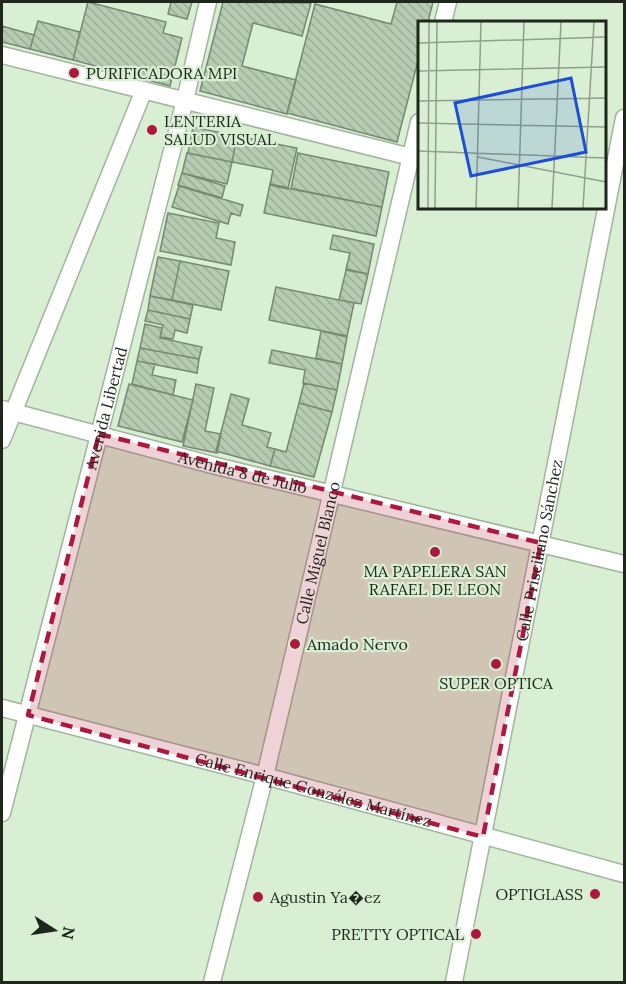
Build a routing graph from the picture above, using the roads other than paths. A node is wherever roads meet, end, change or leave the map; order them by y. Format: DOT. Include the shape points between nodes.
graph roads {
  1 [pos="208,2"];
  2 [pos="448,2"];
  3 [pos="443,21"];
  4 [pos="2,55"];
  5 [pos="144,90"];
  6 [pos="185,100"];
  7 [pos="624,118"];
  8 [pos="418,131"];
  9 [pos="415,158"];
  10 [pos="606,203"];
  11 [pos="624,207"];
  12 [pos="7,410"];
  13 [pos="99,434"];
  14 [pos="2,440"];
  15 [pos="332,493"];
  16 [pos="541,543"];
  17 [pos="624,564"];
  18 [pos="2,708"];
  19 [pos="28,715"];
  20 [pos="264,776"];
  21 [pos="2,813"];
  22 [pos="483,837"];
  23 [pos="624,874"];
  24 [pos="212,982"];
  25 [pos="454,982"];
  1 -- 6 [label="street, Avenida Libertad"];
  2 -- 3 [label="street"];
  4 -- 5 [label="street"];
  5 -- 6 [label="street"];
  5 -- 12 [label="street"];
  6 -- 9 [label="street"];
  6 -- 13 [label="street, Avenida Libertad"];
  7 -- 10 [label="street, Calle Prisciliano Sánchez"];
  8 -- 9 [label="street, Calle Miguel Blanco"];
  9 -- 15 [label="street, Calle Miguel Blanco"];
  10 -- 11 [label="street"];
  10 -- 16 [label="street, Calle Prisciliano Sánchez"];
  12 -- 13 [label="street, Avenida 8 de Julio"];
  12 -- 14 [label="street"];
  13 -- 15 [label="street, Avenida 8 de Julio"];
  13 -- 19 [label="street, Avenida Libertad"];
  15 -- 16 [label="street, Avenida 8 de Julio"];
  15 -- 20 [label="street, Calle Miguel Blanco"];
  16 -- 17 [label="street, Avenida 8 de Julio"];
  16 -- 22 [label="street, Calle Prisciliano Sánchez"];
  18 -- 19 [label="street, Calle Enrique González Martínez"];
  19 -- 20 [label="street, Calle Enrique González Martínez"];
  19 -- 21 [label="street, Avenida Libertad"];
  20 -- 22 [label="street, Calle Enrique González Martínez"];
  20 -- 24 [label="street, Calle Miguel Blanco"];
  22 -- 23 [label="street, Calle Enrique González Martínez"];
  22 -- 25 [label="street, Calle Prisciliano Sánchez"];
}
